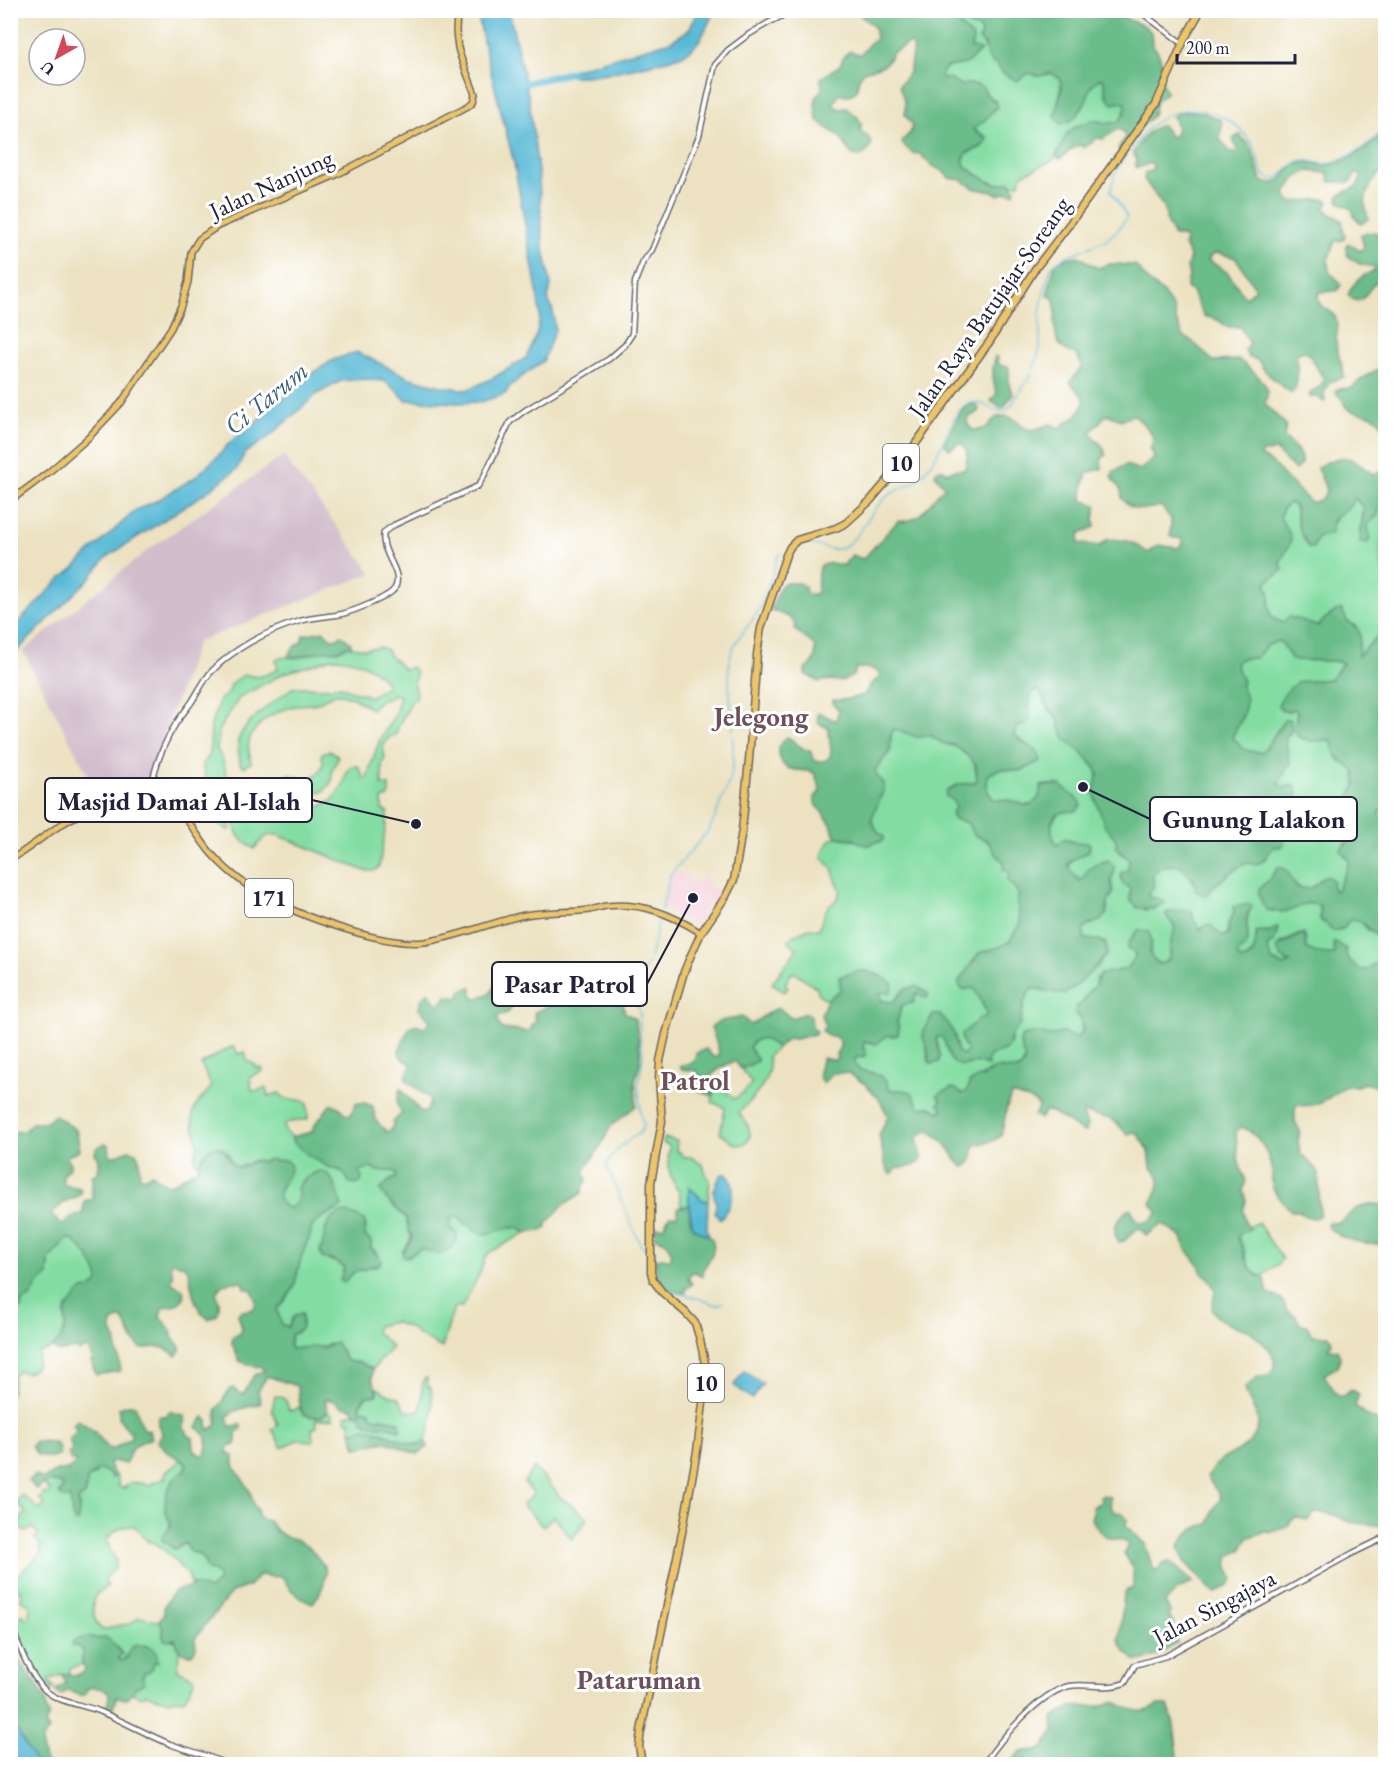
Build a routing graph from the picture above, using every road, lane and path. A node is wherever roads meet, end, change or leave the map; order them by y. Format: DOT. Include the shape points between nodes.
graph roads {
  1 [pos="457,10"];
  2 [pos="795,10"];
  3 [pos="1138,10"];
  4 [pos="1201,10"];
  5 [pos="1378,10"];
  6 [pos="1386,21"];
  7 [pos="1183,44"];
  8 [pos="10,501"];
  9 [pos="149,798"];
  10 [pos="10,860"];
  11 [pos="701,933"];
  12 [pos="1386,1537"];
  13 [pos="10,1584"];
  14 [pos="10,1605"];
  15 [pos="10,1624"];
  16 [pos="226,1764"];
  17 [pos="642,1764"];
  18 [pos="984,1764"];
  1 -- 8 [label="main road, Jalan Nanjung" via="460,58 475,94 470,105 336,175 218,226 200,239 191,252 188,282 171,328 121,403 88,438"];
  2 -- 9 [label="street" via="748,35 714,67 699,136 635,282 632,334 625,345 510,423 478,486 384,532 384,547 397,577 388,594 349,612 299,621 279,629 250,643 213,670 170,735"];
  3 -- 7 [label="street"];
  4 -- 7 [label="highway, Jalan Raya Batujajar-Soreang / 10"];
  5 -- 6 [label="street"];
  7 -- 11 [label="highway, Jalan Raya Batujajar-Soreang / 10" via="1156,104 1035,269 990,340 898,468 846,523 797,540 788,551 761,628 735,875"];
  9 -- 10 [label="main road" via="85,812"];
  9 -- 11 [label="main road, 171" via="165,799 175,805 212,854 253,889 309,916 364,935 425,942 522,916 625,905 661,912"];
  11 -- 17 [label="highway, Jalan Raya Batujajar-Soreang / 10" via="684,972 660,1062 662,1121 651,1183 650,1269 658,1288 695,1323 704,1354 706,1381 682,1533 641,1731"];
  12 -- 18 [label="street, Jalan Singajaya" via="1166,1656 1135,1665 1125,1683 1069,1686 1047,1696 1027,1713"];
  13 -- 14 [label="street" via="15,1593"];
  15 -- 16 [label="street" via="33,1674 51,1695 98,1710"];
}
